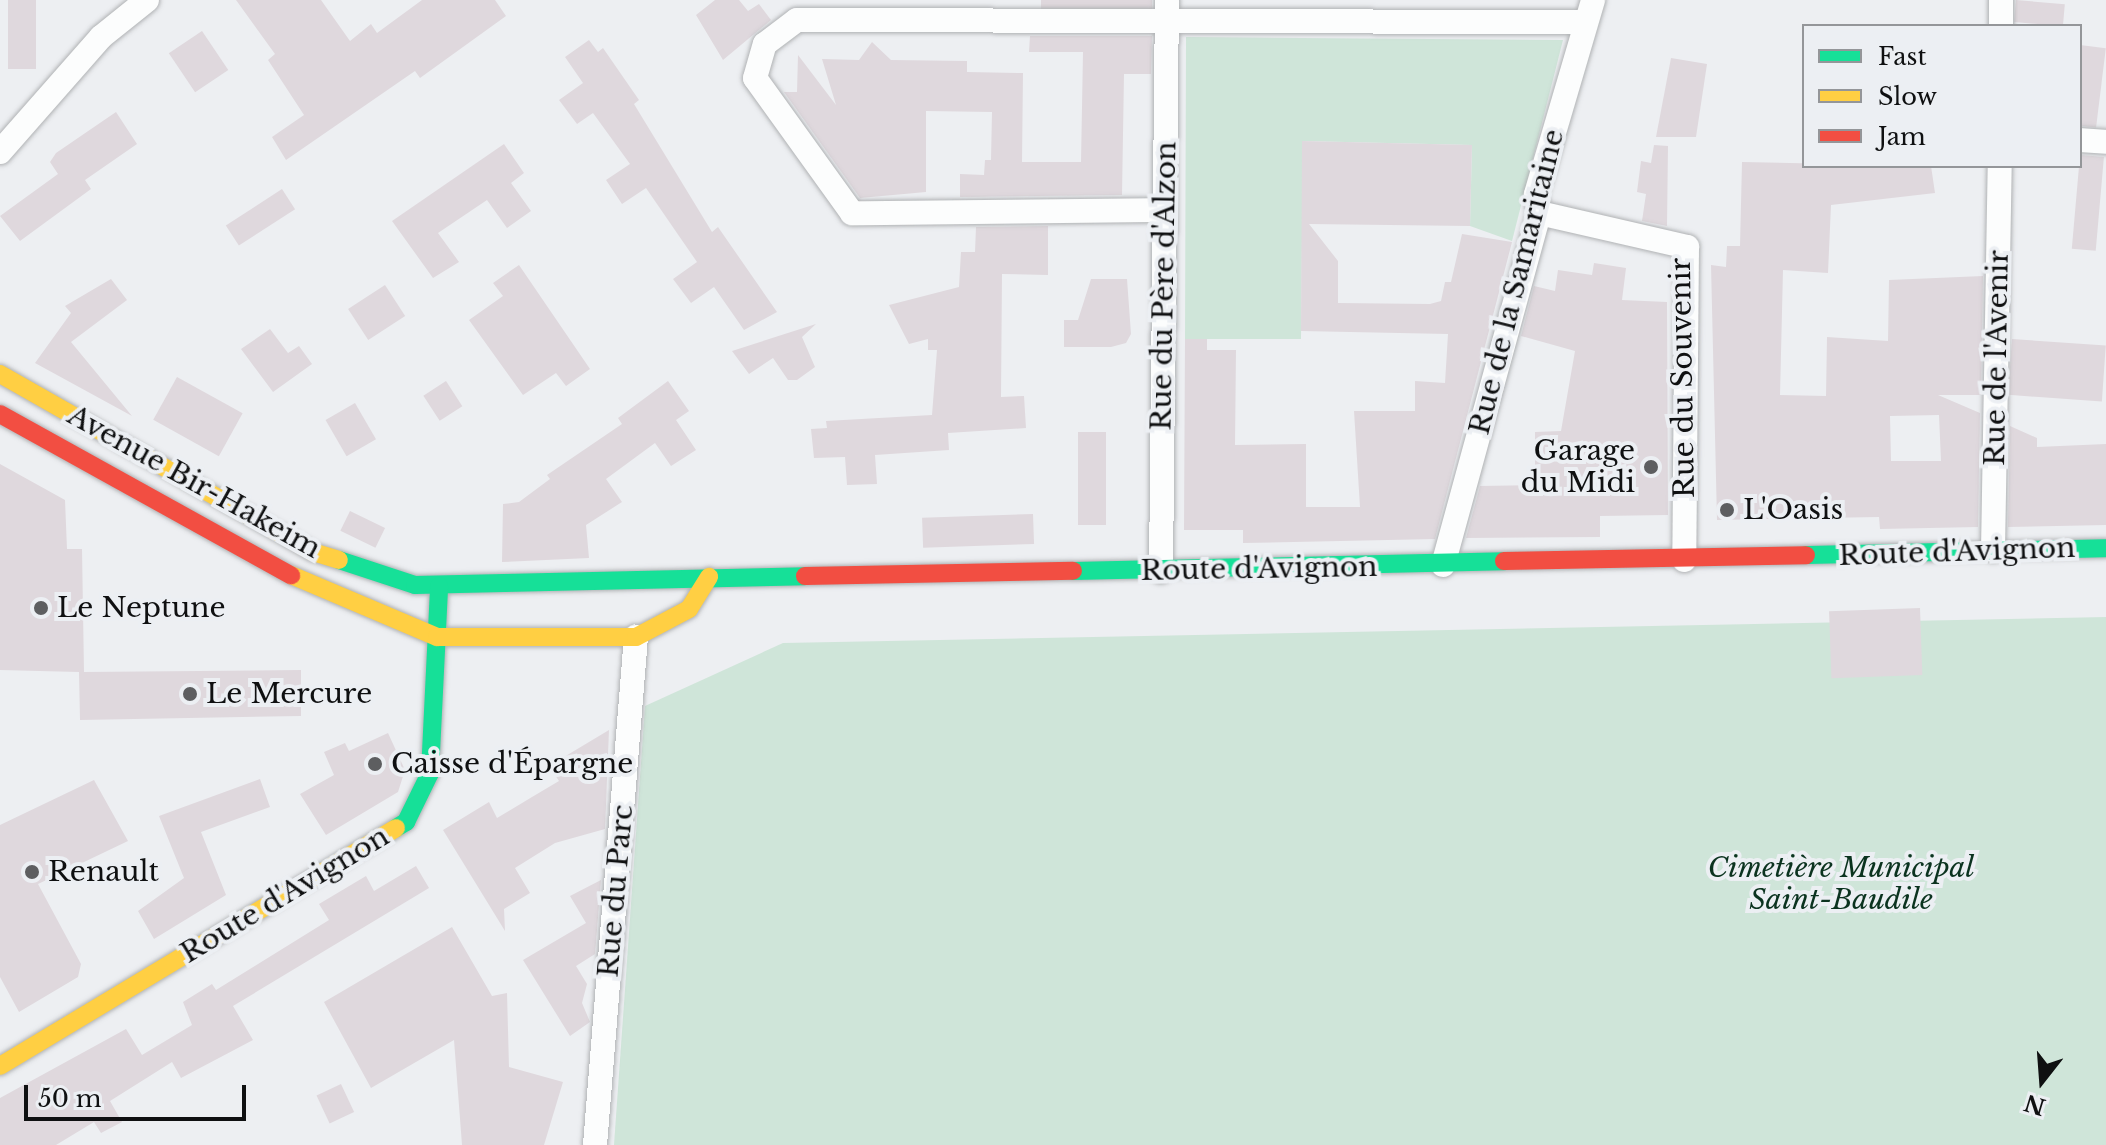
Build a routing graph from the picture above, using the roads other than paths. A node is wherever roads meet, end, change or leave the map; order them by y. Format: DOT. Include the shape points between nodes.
graph roads {
  1 [pos="147,0"];
  2 [pos="2001,0"];
  3 [pos="1167,11"];
  4 [pos="1589,11"];
  5 [pos="2001,24"];
  6 [pos="2082,140"];
  7 [pos="2106,142"];
  8 [pos="0,152"];
  9 [pos="2000,168"];
  10 [pos="1164,210"];
  11 [pos="1539,213"];
  12 [pos="0,374"];
  13 [pos="0,414"];
  14 [pos="2106,548"];
  15 [pos="1993,550"];
  16 [pos="1809,557"];
  17 [pos="1684,560"];
  18 [pos="1443,565"];
  19 [pos="2106,569"];
  20 [pos="1161,571"];
  21 [pos="709,577"];
  22 [pos="439,586"];
  23 [pos="437,637"];
  24 [pos="636,637"];
  25 [pos="0,1066"];
  26 [pos="595,1145"];
  1 -- 8 [label="street" via="101,37"];
  2 -- 5 [label="street"];
  3 -- 4 [label="street"];
  3 -- 10 [label="street, Rue du Père d'Alzon"];
  3 -- 10 [label="street" via="797,20 765,44 755,78 852,213"];
  4 -- 11 [label="street, Rue de la Samaritaine" via="1536,194"];
  6 -- 7 [label="street"];
  9 -- 15 [label="street, Rue de l'Avenir"];
  10 -- 20 [label="street, Rue du Père d'Alzon"];
  11 -- 17 [label="street, Rue du Souvenir" via="1687,247"];
  11 -- 18 [label="street, Rue de la Samaritaine"];
  12 -- 22 [label="main road, Avenue Bir-Hakeim" via="313,552 415,585"];
  13 -- 23 [label="main road, Avenue Bir-Hakeim" via="321,592"];
  14 -- 15 [label="main road, Route d'Avignon"];
  15 -- 16 [label="main road, Route d'Avignon"];
  16 -- 17 [label="main road, Route d'Avignon"];
  16 -- 19 [label="main road, Route d'Avignon" via="1889,573"];
  17 -- 18 [label="main road, Route d'Avignon"];
  18 -- 20 [label="main road, Route d'Avignon"];
  20 -- 21 [label="main road, Route d'Avignon"];
  21 -- 22 [label="main road, Route d'Avignon"];
  21 -- 24 [label="main road" via="689,609"];
  22 -- 23 [label="main road, Route d'Avignon"];
  23 -- 24 [label="main road"];
  23 -- 25 [label="main road, Route d'Avignon" via="430,773 406,822"];
  24 -- 26 [label="street, Rue du Parc"];
}
